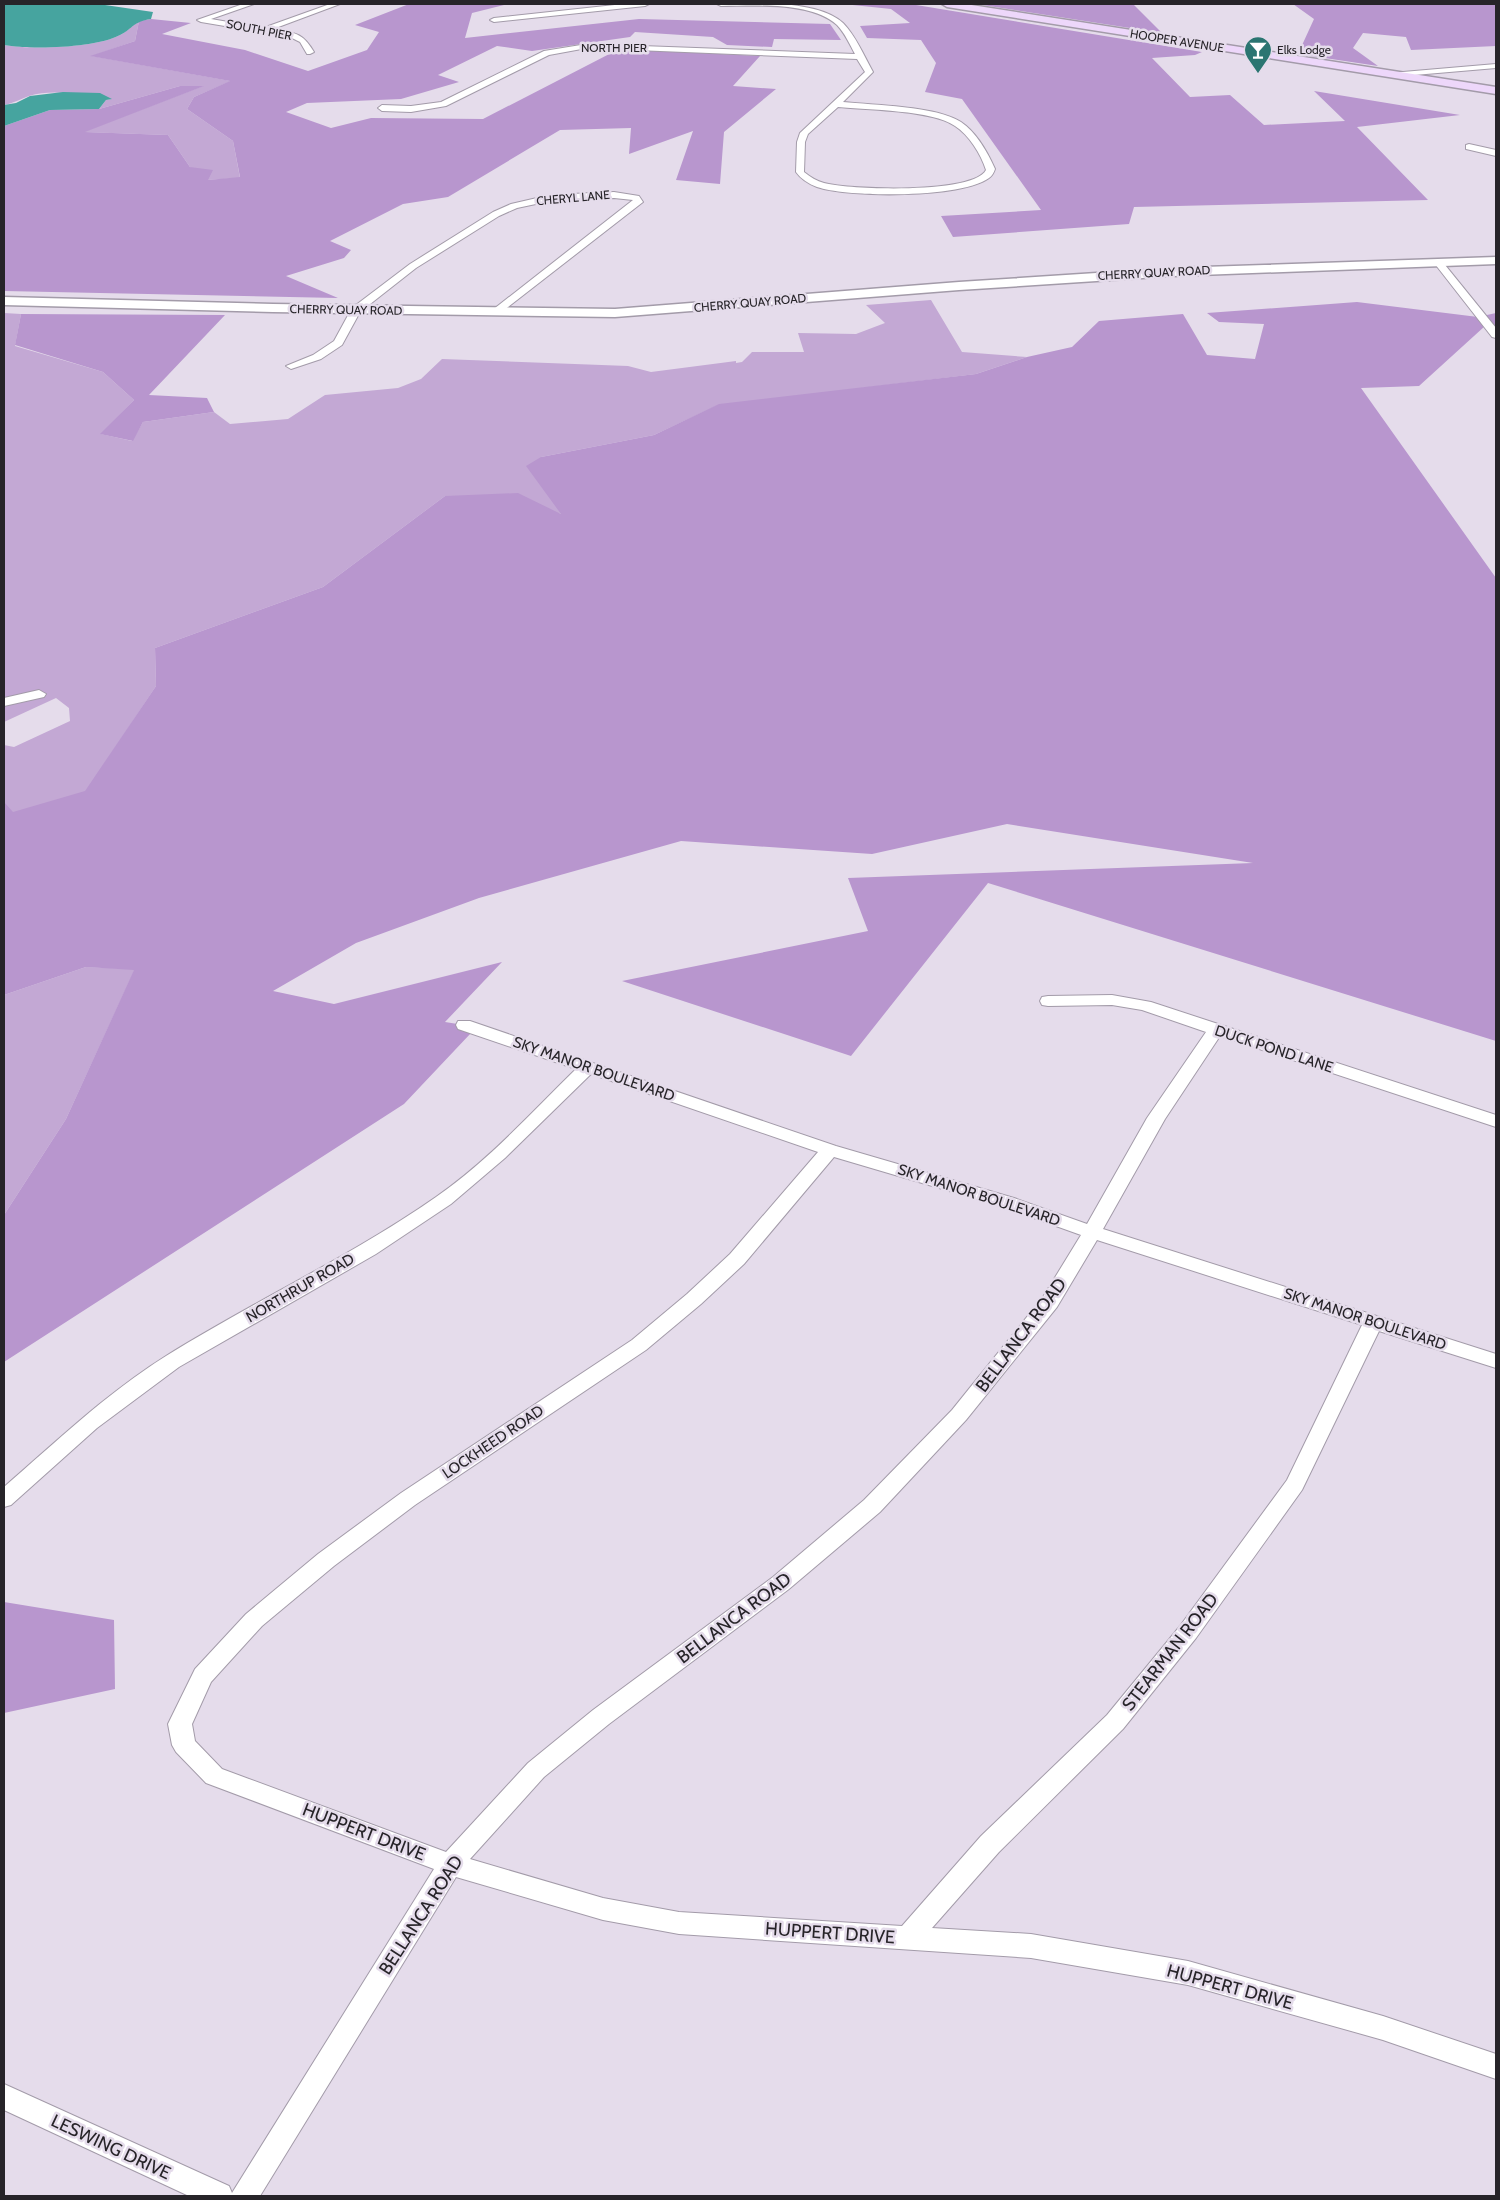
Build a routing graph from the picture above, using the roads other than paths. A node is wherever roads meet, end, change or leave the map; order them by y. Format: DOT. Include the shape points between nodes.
graph roads {
  1 [pos="225,4"];
  2 [pos="250,4"];
  3 [pos="336,4"];
  4 [pos="644,4"];
  5 [pos="721,4"];
  6 [pos="947,4"];
  7 [pos="802,6"];
  8 [pos="241,7"];
  9 [pos="494,20"];
  10 [pos="262,30"];
  11 [pos="310,52"];
  12 [pos="859,57"];
  13 [pos="1496,66"];
  14 [pos="1391,75"];
  15 [pos="1496,91"];
  16 [pos="836,104"];
  17 [pos="382,108"];
  18 [pos="1470,147"];
  19 [pos="1496,153"];
  20 [pos="1496,260"];
  21 [pos="1438,262"];
  22 [pos="4,301"];
  23 [pos="356,310"];
  24 [pos="495,312"];
  25 [pos="1496,336"];
  26 [pos="291,366"];
  27 [pos="39,694"];
  28 [pos="4,702"];
  29 [pos="1048,1002"];
  30 [pos="464,1025"];
  31 [pos="1216,1029"];
  32 [pos="588,1067"];
  33 [pos="1496,1121"];
  34 [pos="830,1150"];
  35 [pos="1092,1232"];
  36 [pos="1373,1322"];
  37 [pos="1496,1361"];
  38 [pos="4,1499"];
  39 [pos="184,1745"];
  40 [pos="450,1864"];
  41 [pos="908,1938"];
  42 [pos="1496,2067"];
  43 [pos="4,2097"];
  44 [pos="219,2196"];
  45 [pos="244,2196"];
  1 -- 8 [label="street"];
  2 -- 8 [label="street"];
  3 -- 10 [label="street"];
  4 -- 9 [label="street"];
  5 -- 7 [label="street"];
  6 -- 14 [label="main road, HOOPER AVENUE"];
  7 -- 12 [label="street" via="826,13 842,25"];
  8 -- 10 [label="street, SOUTH PIER" via="201,20"];
  10 -- 11 [label="street, SOUTH PIER" via="303,40"];
  12 -- 16 [label="street" via="869,72"];
  12 -- 17 [label="street, NORTH PIER" via="587,46 547,53 443,104 411,109"];
  13 -- 14 [label="street"];
  14 -- 15 [label="main road, HOOPER AVENUE"];
  16 -- 16 [label="street" via="922,114 956,122 991,169 987,176 976,181 944,188 854,191 821,186 800,172 801,142 804,133"];
  18 -- 19 [label="street"];
  20 -- 21 [label="street, CHERRY QUAY ROAD"];
  21 -- 24 [label="street, CHERRY QUAY ROAD" via="1125,275 615,313"];
  21 -- 25 [label="street"];
  22 -- 23 [label="street, CHERRY QUAY ROAD"];
  23 -- 24 [label="street, CHERRY QUAY ROAD"];
  23 -- 24 [label="street, CHERYL LANE" via="413,266 514,206 570,196 614,194 636,198 638,202"];
  23 -- 26 [label="street" via="338,343 318,357"];
  27 -- 28 [label="street"];
  29 -- 31 [label="street, DUCK POND LANE" via="1112,1000 1145,1006"];
  30 -- 32 [label="street, SKY MANOR BOULEVARD"];
  31 -- 33 [label="street, DUCK POND LANE"];
  31 -- 35 [label="street, BELLANCA ROAD" via="1156,1118"];
  32 -- 34 [label="street, SKY MANOR BOULEVARD"];
  32 -- 38 [label="street, NORTHRUP ROAD" via="499,1154 444,1200 369,1248 172,1362 90,1423"];
  34 -- 35 [label="street, SKY MANOR BOULEVARD" via="1008,1202"];
  34 -- 39 [label="street, LOCKHEED ROAD" via="737,1259 639,1345 408,1499 326,1560 254,1620 203,1676 180,1724"];
  35 -- 36 [label="street, SKY MANOR BOULEVARD"];
  35 -- 40 [label="street, BELLANCA ROAD" via="1050,1302 959,1415 872,1506 781,1584 601,1717 536,1770"];
  36 -- 37 [label="street, SKY MANOR BOULEVARD"];
  36 -- 41 [label="street, STEARMAN ROAD" via="1295,1484 1188,1632 1115,1722 990,1844"];
  39 -- 40 [label="street, HUPPERT DRIVE" via="214,1776"];
  40 -- 41 [label="street, HUPPERT DRIVE" via="603,1909 679,1923"];
  40 -- 45 [label="street, BELLANCA ROAD"];
  41 -- 42 [label="street, HUPPERT DRIVE" via="1031,1946 1188,1973 1383,2028"];
  43 -- 44 [label="street, LESWING DRIVE"];
}
